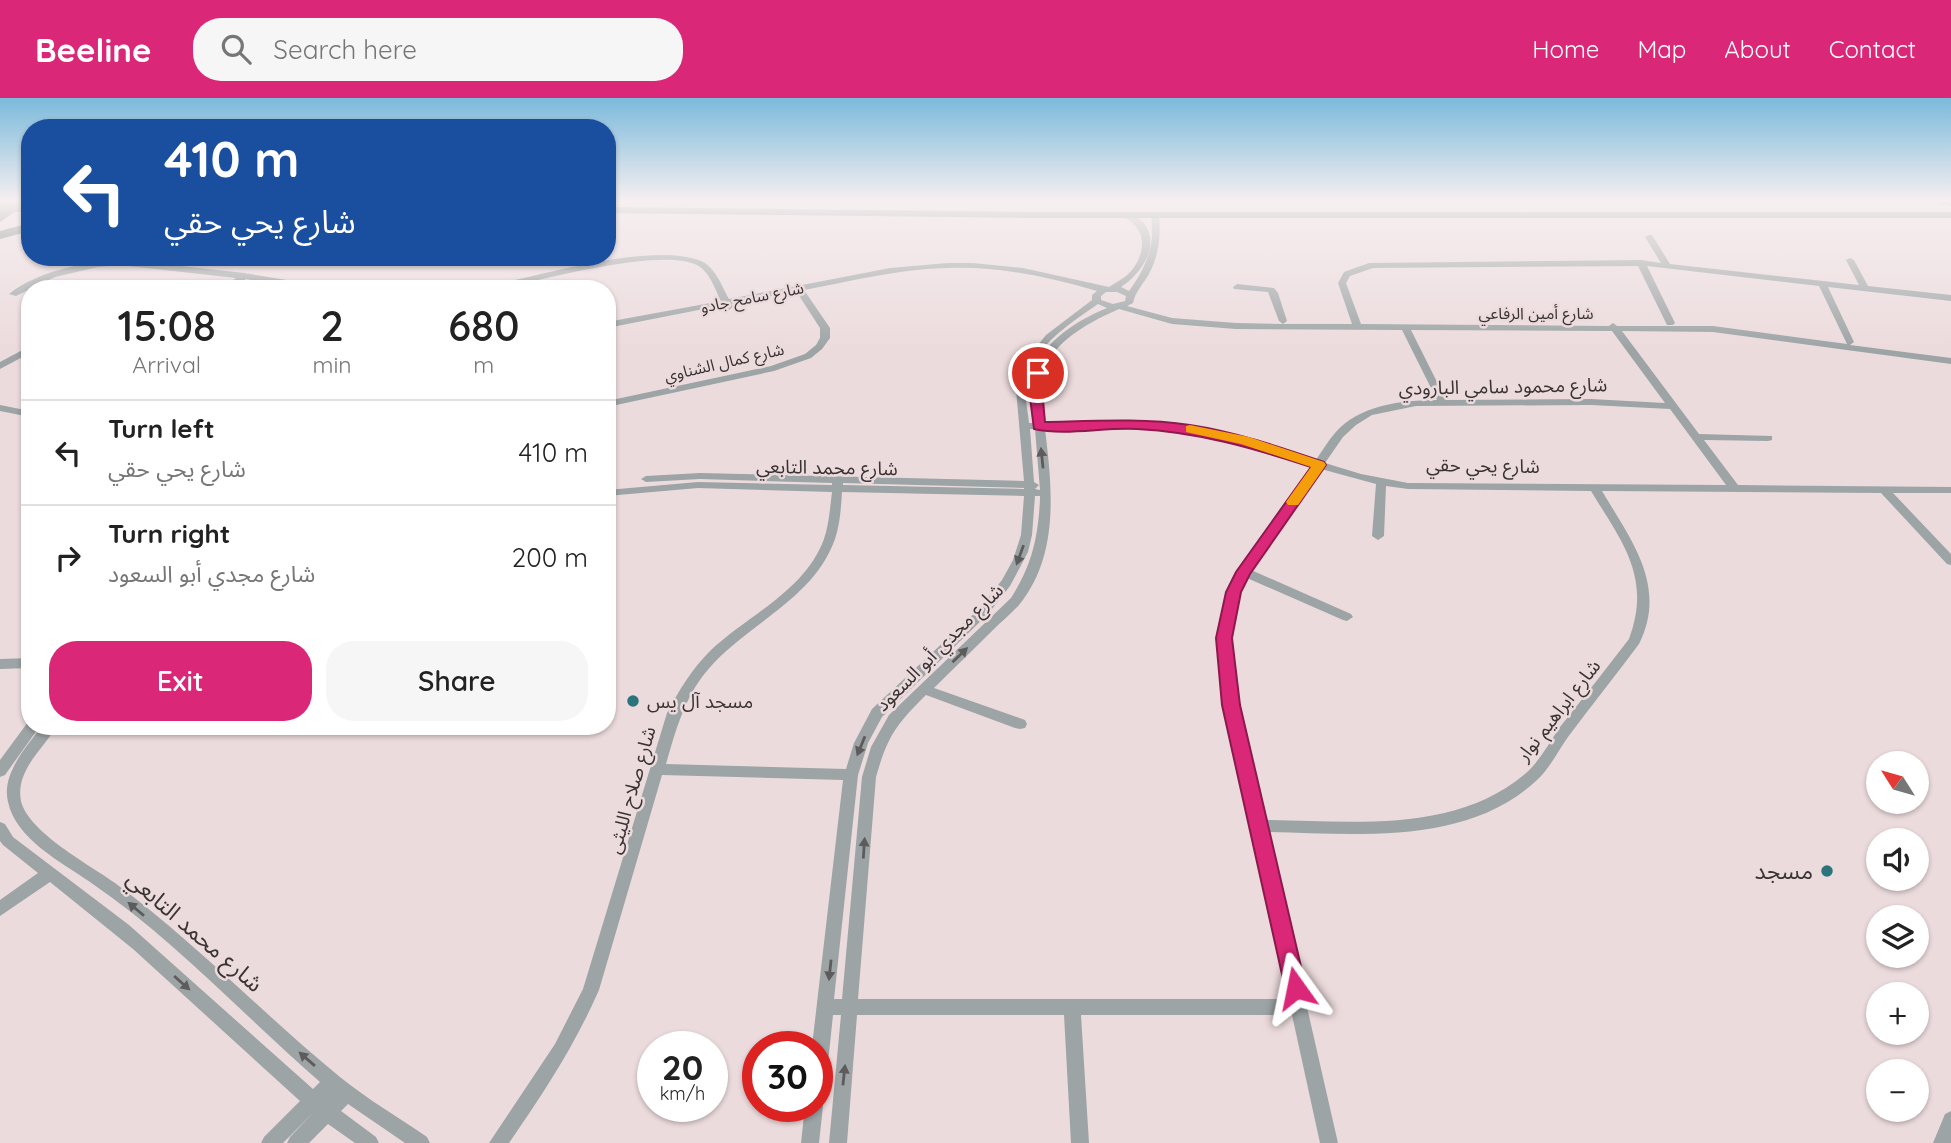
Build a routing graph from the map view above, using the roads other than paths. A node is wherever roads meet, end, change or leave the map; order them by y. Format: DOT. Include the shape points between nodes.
graph roads {
  1 [pos="1143,251"];
  2 [pos="1154,251"];
  3 [pos="1658,251"];
  4 [pos="1850,260"];
  5 [pos="616,263"];
  6 [pos="1641,263"];
  7 [pos="1667,265"];
  8 [pos="90,266"];
  9 [pos="155,266"];
  10 [pos="600,266"];
  11 [pos="244,276"];
  12 [pos="42,280"];
  13 [pos="238,280"];
  14 [pos="269,280"];
  15 [pos="530,280"];
  16 [pos="1125,281"];
  17 [pos="1822,283"];
  18 [pos="1139,285"];
  19 [pos="1237,287"];
  20 [pos="1865,288"];
  21 [pos="21,290"];
  22 [pos="800,291"];
  23 [pos="13,294"];
  24 [pos="1131,298"];
  25 [pos="1951,298"];
  26 [pos="1099,300"];
  27 [pos="727,305"];
  28 [pos="1119,307"];
  29 [pos="1283,321"];
  30 [pos="1670,323"];
  31 [pos="1357,324"];
  32 [pos="616,325"];
  33 [pos="1613,325"];
  34 [pos="1712,327"];
  35 [pos="1406,328"];
  36 [pos="1849,342"];
  37 [pos="21,347"];
  38 [pos="21,354"];
  39 [pos="0,358"];
  40 [pos="1949,358"];
  41 [pos="0,366"];
  42 [pos="616,402"];
  43 [pos="1443,403"];
  44 [pos="1673,406"];
  45 [pos="0,408"];
  46 [pos="21,412"];
  47 [pos="1023,426"];
  48 [pos="1039,426"];
  49 [pos="1696,437"];
  50 [pos="1768,438"];
  51 [pos="1319,465"];
  52 [pos="838,483"];
  53 [pos="1381,483"];
  54 [pos="616,484"];
  55 [pos="1595,488"];
  56 [pos="1028,489"];
  57 [pos="1045,489"];
  58 [pos="1735,489"];
  59 [pos="1884,490"];
  60 [pos="1951,490"];
  61 [pos="616,492"];
  62 [pos="1378,536"];
  63 [pos="1951,561"];
  64 [pos="1244,572"];
  65 [pos="1347,617"];
  66 [pos="21,663"];
  67 [pos="0,664"];
  68 [pos="923,690"];
  69 [pos="1020,724"];
  70 [pos="26,735"];
  71 [pos="44,735"];
  72 [pos="658,769"];
  73 [pos="0,771"];
  74 [pos="851,775"];
  75 [pos="1259,826"];
  76 [pos="0,828"];
  77 [pos="50,873"];
  78 [pos="111,889"];
  79 [pos="92,904"];
  80 [pos="0,909"];
  81 [pos="827,1007"];
  82 [pos="851,1007"];
  83 [pos="1072,1007"];
  84 [pos="1300,1007"];
  85 [pos="824,1031"];
  86 [pos="340,1088"];
  87 [pos="320,1107"];
  88 [pos="1951,1120"];
  89 [pos="812,1122"];
  90 [pos="270,1143"];
  91 [pos="296,1143"];
  92 [pos="370,1143"];
  93 [pos="421,1143"];
  94 [pos="498,1143"];
  95 [pos="810,1143"];
  96 [pos="838,1143"];
  97 [pos="1080,1143"];
  98 [pos="1329,1143"];
  99 [pos="1942,1143"];
  1 -- 16 [label="street, شارع مجدي أبو السعود" via="1140,266"];
  2 -- 18 [label="street"];
  3 -- 7 [label="street"];
  4 -- 20 [label="street"];
  5 -- 27 [label="street" via="673,256 697,262 715,280"];
  6 -- 7 [label="street"];
  6 -- 30 [label="street"];
  6 -- 31 [label="street" via="1371,264 1347,274 1342,283"];
  7 -- 17 [label="street"];
  8 -- 12 [label="street"];
  9 -- 11 [label="street"];
  10 -- 15 [label="street"];
  11 -- 13 [label="street"];
  11 -- 14 [label="street"];
  16 -- 18 [label="street"];
  16 -- 26 [label="street, شارع مجدي أبو السعود"];
  17 -- 20 [label="street"];
  17 -- 36 [label="street"];
  18 -- 24 [label="street"];
  19 -- 29 [label="street" via="1271,290"];
  20 -- 25 [label="street"];
  21 -- 23 [label="street"];
  22 -- 26 [label="street, شارع سامح جادو" via="958,268 1039,278 1082,290"];
  22 -- 27 [label="street, شارع سامح جادو"];
  22 -- 42 [label="street, شارع كمال الشناوي" via="825,328 825,338 808,356 783,366"];
  24 -- 26 [label="street"];
  24 -- 28 [label="street"];
  24 -- 29 [label="street, شارع أمين الرفاعي" via="1161,312 1190,318"];
  26 -- 28 [label="street, شارع مجدي أبو السعود"];
  26 -- 47 [label="street, شارع مجدي أبو السعود" via="1061,326 1032,355 1023,372"];
  26 -- 48 [label="street, شارع مجدي أبو السعود" via="1044,358 1035,389"];
  27 -- 32 [label="street, شارع سامح جادو"];
  28 -- 31 [label="street, شارع أمين الرفاعي" via="1204,325"];
  29 -- 31 [label="street, شارع أمين الرفاعي"];
  30 -- 33 [label="street, شارع أمين الرفاعي"];
  30 -- 34 [label="street, شارع أمين الرفاعي"];
  31 -- 33 [label="street, شارع أمين الرفاعي"];
  31 -- 35 [label="street, شارع أمين الرفاعي"];
  33 -- 34 [label="street, شارع أمين الرفاعي"];
  33 -- 35 [label="street, شارع أمين الرفاعي"];
  33 -- 44 [label="street"];
  34 -- 36 [label="street, شارع أمين الرفاعي"];
  34 -- 40 [label="street, شارع أمين الرفاعي"];
  35 -- 43 [label="street"];
  36 -- 40 [label="street, شارع أمين الرفاعي"];
  37 -- 39 [label="street"];
  38 -- 41 [label="street"];
  43 -- 44 [label="street, شارع محمود سامي البارودي"];
  43 -- 51 [label="street, شارع محمود سامي البارودي" via="1391,406 1368,413 1339,435"];
  44 -- 49 [label="street"];
  45 -- 46 [label="street"];
  47 -- 48 [label="street, شارع يحي حقي"];
  47 -- 56 [label="street, شارع مجدي أبو السعود"];
  48 -- 51 [label="street, شارع يحي حقي" via="1189,429 1244,440"];
  57 -- 48 [label="street, شارع مجدي أبو السعود, one-way"];
  49 -- 50 [label="street"];
  49 -- 58 [label="street"];
  51 -- 53 [label="street, شارع يحي حقي"];
  51 -- 64 [label="street, شارع محمود سامي البارودي"];
  52 -- 54 [label="street, شارع محمد التابعي" via="700,476"];
  52 -- 56 [label="street, شارع محمد التابعي"];
  52 -- 61 [label="street, شارع محمد التابعي" via="698,485"];
  52 -- 72 [label="street, شارع صلاح الليثى" via="833,528 820,560 793,591 725,644 695,676 674,713"];
  53 -- 55 [label="street, شارع يحي حقي"];
  53 -- 62 [label="street"];
  55 -- 58 [label="street, شارع يحي حقي"];
  55 -- 75 [label="street, شارع ابراهيم نوار" via="1643,579 1644,621 1635,641 1531,776 1477,810 1443,820 1375,826"];
  56 -- 57 [label="street, شارع محمد التابعي"];
  56 -- 74 [label="street, شارع مجدي أبو السعود, one-way" via="1024,549 1009,580 984,611 877,713"];
  68 -- 57 [label="street, شارع مجدي أبو السعود, one-way" via="1028,586 1045,531"];
  58 -- 59 [label="street, شارع يحي حقي"];
  59 -- 60 [label="street, شارع يحي حقي"];
  59 -- 63 [label="street"];
  64 -- 65 [label="street"];
  64 -- 75 [label="street, شارع محمود سامي البارودي" via="1227,614 1225,664"];
  66 -- 67 [label="street"];
  68 -- 69 [label="street"];
  82 -- 68 [label="street, شارع مجدي أبو السعود, one-way" via="869,776 894,719"];
  70 -- 73 [label="street"];
  71 -- 78 [label="street, شارع محمد التابعي" via="20,768 14,802 29,828"];
  72 -- 74 [label="street"];
  72 -- 94 [label="street, شارع صلاح الليثى" via="591,990 573,1033"];
  74 -- 81 [label="street, شارع مجدي أبو السعود, one-way"];
  75 -- 84 [label="street, شارع محمود سامي البارودي"];
  76 -- 77 [label="street" via="8,841"];
  77 -- 79 [label="street"];
  77 -- 80 [label="street"];
  78 -- 79 [label="street"];
  86 -- 78 [label="street, شارع محمد التابعي, one-way"];
  79 -- 87 [label="street, one-way"];
  81 -- 82 [label="street"];
  81 -- 85 [label="street, شارع مجدي أبو السعود"];
  82 -- 83 [label="street"];
  96 -- 82 [label="street, شارع مجدي أبو السعود, one-way"];
  83 -- 84 [label="street"];
  83 -- 97 [label="street"];
  84 -- 98 [label="street, شارع محمود سامي البارودي"];
  86 -- 87 [label="street"];
  86 -- 93 [label="street, شارع محمد التابعي"];
  87 -- 90 [label="street"];
  87 -- 91 [label="street"];
  87 -- 92 [label="street"];
  88 -- 99 [label="street"];
  89 -- 95 [label="street"];
}
